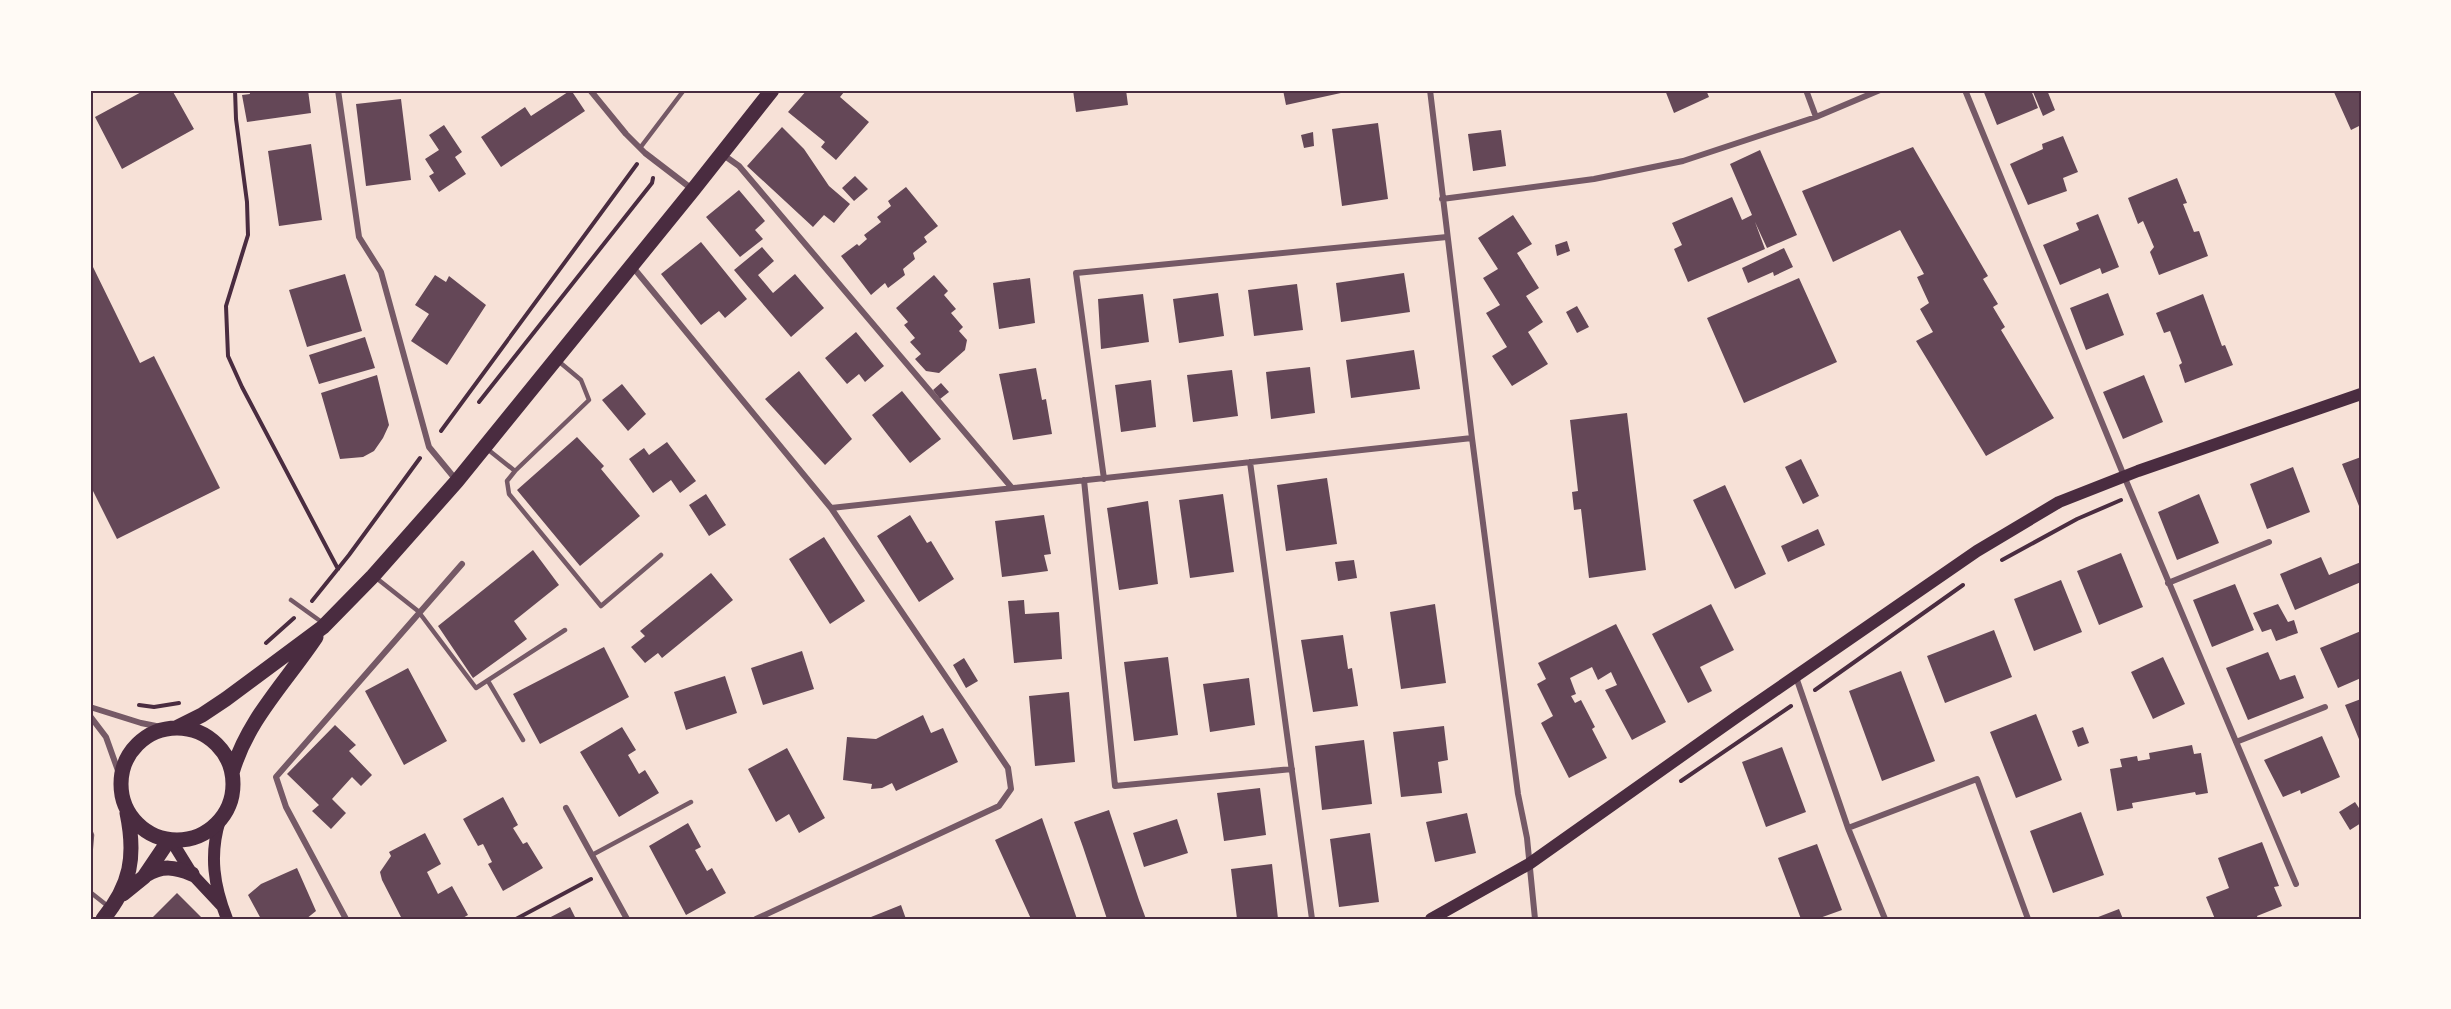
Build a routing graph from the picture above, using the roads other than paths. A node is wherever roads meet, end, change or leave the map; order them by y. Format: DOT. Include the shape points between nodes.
graph roads {
  1 [pos="338,90"];
  2 [pos="590,90"];
  3 [pos="684,90"];
  4 [pos="772,90"];
  5 [pos="1430,90"];
  6 [pos="1806,90"];
  7 [pos="1880,90"];
  8 [pos="1965,90"];
  9 [pos="1816,117"];
  10 [pos="642,151"];
  11 [pos="722,154"];
  12 [pos="693,190"];
  13 [pos="1442,199"];
  14 [pos="1447,237"];
  15 [pos="632,266"];
  16 [pos="555,358"];
  17 [pos="2361,394"];
  18 [pos="1472,438"];
  19 [pos="484,446"];
  20 [pos="1250,462"];
  21 [pos="515,471"];
  22 [pos="2124,476"];
  23 [pos="1104,478"];
  24 [pos="1084,480"];
  25 [pos="457,481"];
  26 [pos="1012,488"];
  27 [pos="831,508"];
  28 [pos="2269,542"];
  29 [pos="661,555"];
  30 [pos="462,564"];
  31 [pos="372,576"];
  32 [pos="2168,583"];
  33 [pos="291,600"];
  34 [pos="418,611"];
  35 [pos="324,626"];
  36 [pos="565,630"];
  37 [pos="1796,677"];
  38 [pos="488,681"];
  39 [pos="90,707"];
  40 [pos="2325,707"];
  41 [pos="90,716"];
  42 [pos="171,728"];
  43 [pos="523,740"];
  44 [pos="2236,742"];
  45 [pos="1292,769"];
  46 [pos="232,773"];
  47 [pos="121,779"];
  48 [pos="691,802"];
  49 [pos="566,808"];
  50 [pos="127,811"];
  51 [pos="220,820"];
  52 [pos="1848,828"];
  53 [pos="90,830"];
  54 [pos="170,840"];
  55 [pos="592,855"];
  56 [pos="90,858"];
  57 [pos="1529,864"];
  58 [pos="192,874"];
  59 [pos="144,877"];
  60 [pos="2296,884"];
  61 [pos="90,892"];
  62 [pos="222,906"];
  63 [pos="112,908"];
  64 [pos="227,919"];
  65 [pos="346,919"];
  66 [pos="627,919"];
  67 [pos="756,919"];
  68 [pos="1312,919"];
  69 [pos="1431,919"];
  70 [pos="1535,919"];
  71 [pos="1885,919"];
  72 [pos="2028,919"];
  1 -- 25 [label="street" via="359,237 381,272 429,447"];
  2 -- 10 [label="street"];
  3 -- 10 [label="lane"];
  4 -- 11 [label="main road"];
  5 -- 13 [label="street"];
  6 -- 9 [label="street"];
  7 -- 9 [label="street"];
  8 -- 22 [label="street"];
  9 -- 13 [label="street" via="1683,161 1594,179"];
  10 -- 12 [label="street"];
  11 -- 12 [label="main road"];
  11 -- 26 [label="street" via="739,166"];
  12 -- 15 [label="main road"];
  13 -- 14 [label="street"];
  14 -- 18 [label="street"];
  14 -- 23 [label="street" via="1076,273"];
  15 -- 16 [label="main road"];
  15 -- 27 [label="street"];
  16 -- 19 [label="main road"];
  16 -- 21 [label="lane" via="581,380 589,399"];
  17 -- 22 [label="main road"];
  18 -- 20 [label="street"];
  18 -- 57 [label="street"];
  19 -- 21 [label="lane"];
  19 -- 25 [label="main road"];
  20 -- 23 [label="street"];
  20 -- 45 [label="street"];
  21 -- 29 [label="lane" via="507,481 509,494 601,606"];
  22 -- 32 [label="street"];
  22 -- 37 [label="main road" via="2060,502 1977,551"];
  23 -- 24 [label="street"];
  24 -- 26 [label="street"];
  24 -- 45 [label="street" via="1115,786"];
  25 -- 31 [label="main road"];
  26 -- 27 [label="street"];
  27 -- 67 [label="street" via="1008,768 1011,789 999,806"];
  28 -- 32 [label="street"];
  30 -- 34 [label="street"];
  31 -- 34 [label="lane"];
  31 -- 35 [label="main road"];
  32 -- 44 [label="street"];
  33 -- 35 [label="lane"];
  34 -- 38 [label="lane" via="476,688"];
  34 -- 65 [label="street" via="276,779 286,807"];
  35 -- 42 [label="main road" via="226,699"];
  35 -- 46 [label="main road" via="249,730"];
  36 -- 38 [label="lane"];
  37 -- 52 [label="street"];
  37 -- 57 [label="main road"];
  38 -- 43 [label="lane"];
  39 -- 42 [label="street"];
  40 -- 44 [label="street"];
  41 -- 47 [label="street" via="106,737"];
  42 -- 46 [label="main road" via="189,729 213,740"];
  42 -- 47 [label="main road" via="140,741 127,758"];
  44 -- 60 [label="street"];
  45 -- 68 [label="street"];
  46 -- 51 [label="main road" via="229,806"];
  47 -- 50 [label="main road"];
  48 -- 55 [label="lane"];
  49 -- 55 [label="street"];
  50 -- 54 [label="main road" via="140,828"];
  50 -- 63 [label="main road" via="132,848 129,874"];
  51 -- 54 [label="main road" via="198,836"];
  51 -- 62 [label="main road" via="213,873"];
  52 -- 71 [label="street"];
  52 -- 72 [label="street" via="1977,779"];
  53 -- 56 [label="lane"];
  54 -- 58 [label="main road"];
  54 -- 59 [label="main road"];
  55 -- 66 [label="street"];
  57 -- 69 [label="main road"];
  57 -- 70 [label="street"];
  58 -- 59 [label="main road" via="168,867"];
  58 -- 62 [label="main road"];
  59 -- 63 [label="main road"];
  61 -- 63 [label="lane"];
  62 -- 64 [label="main road"];
}
